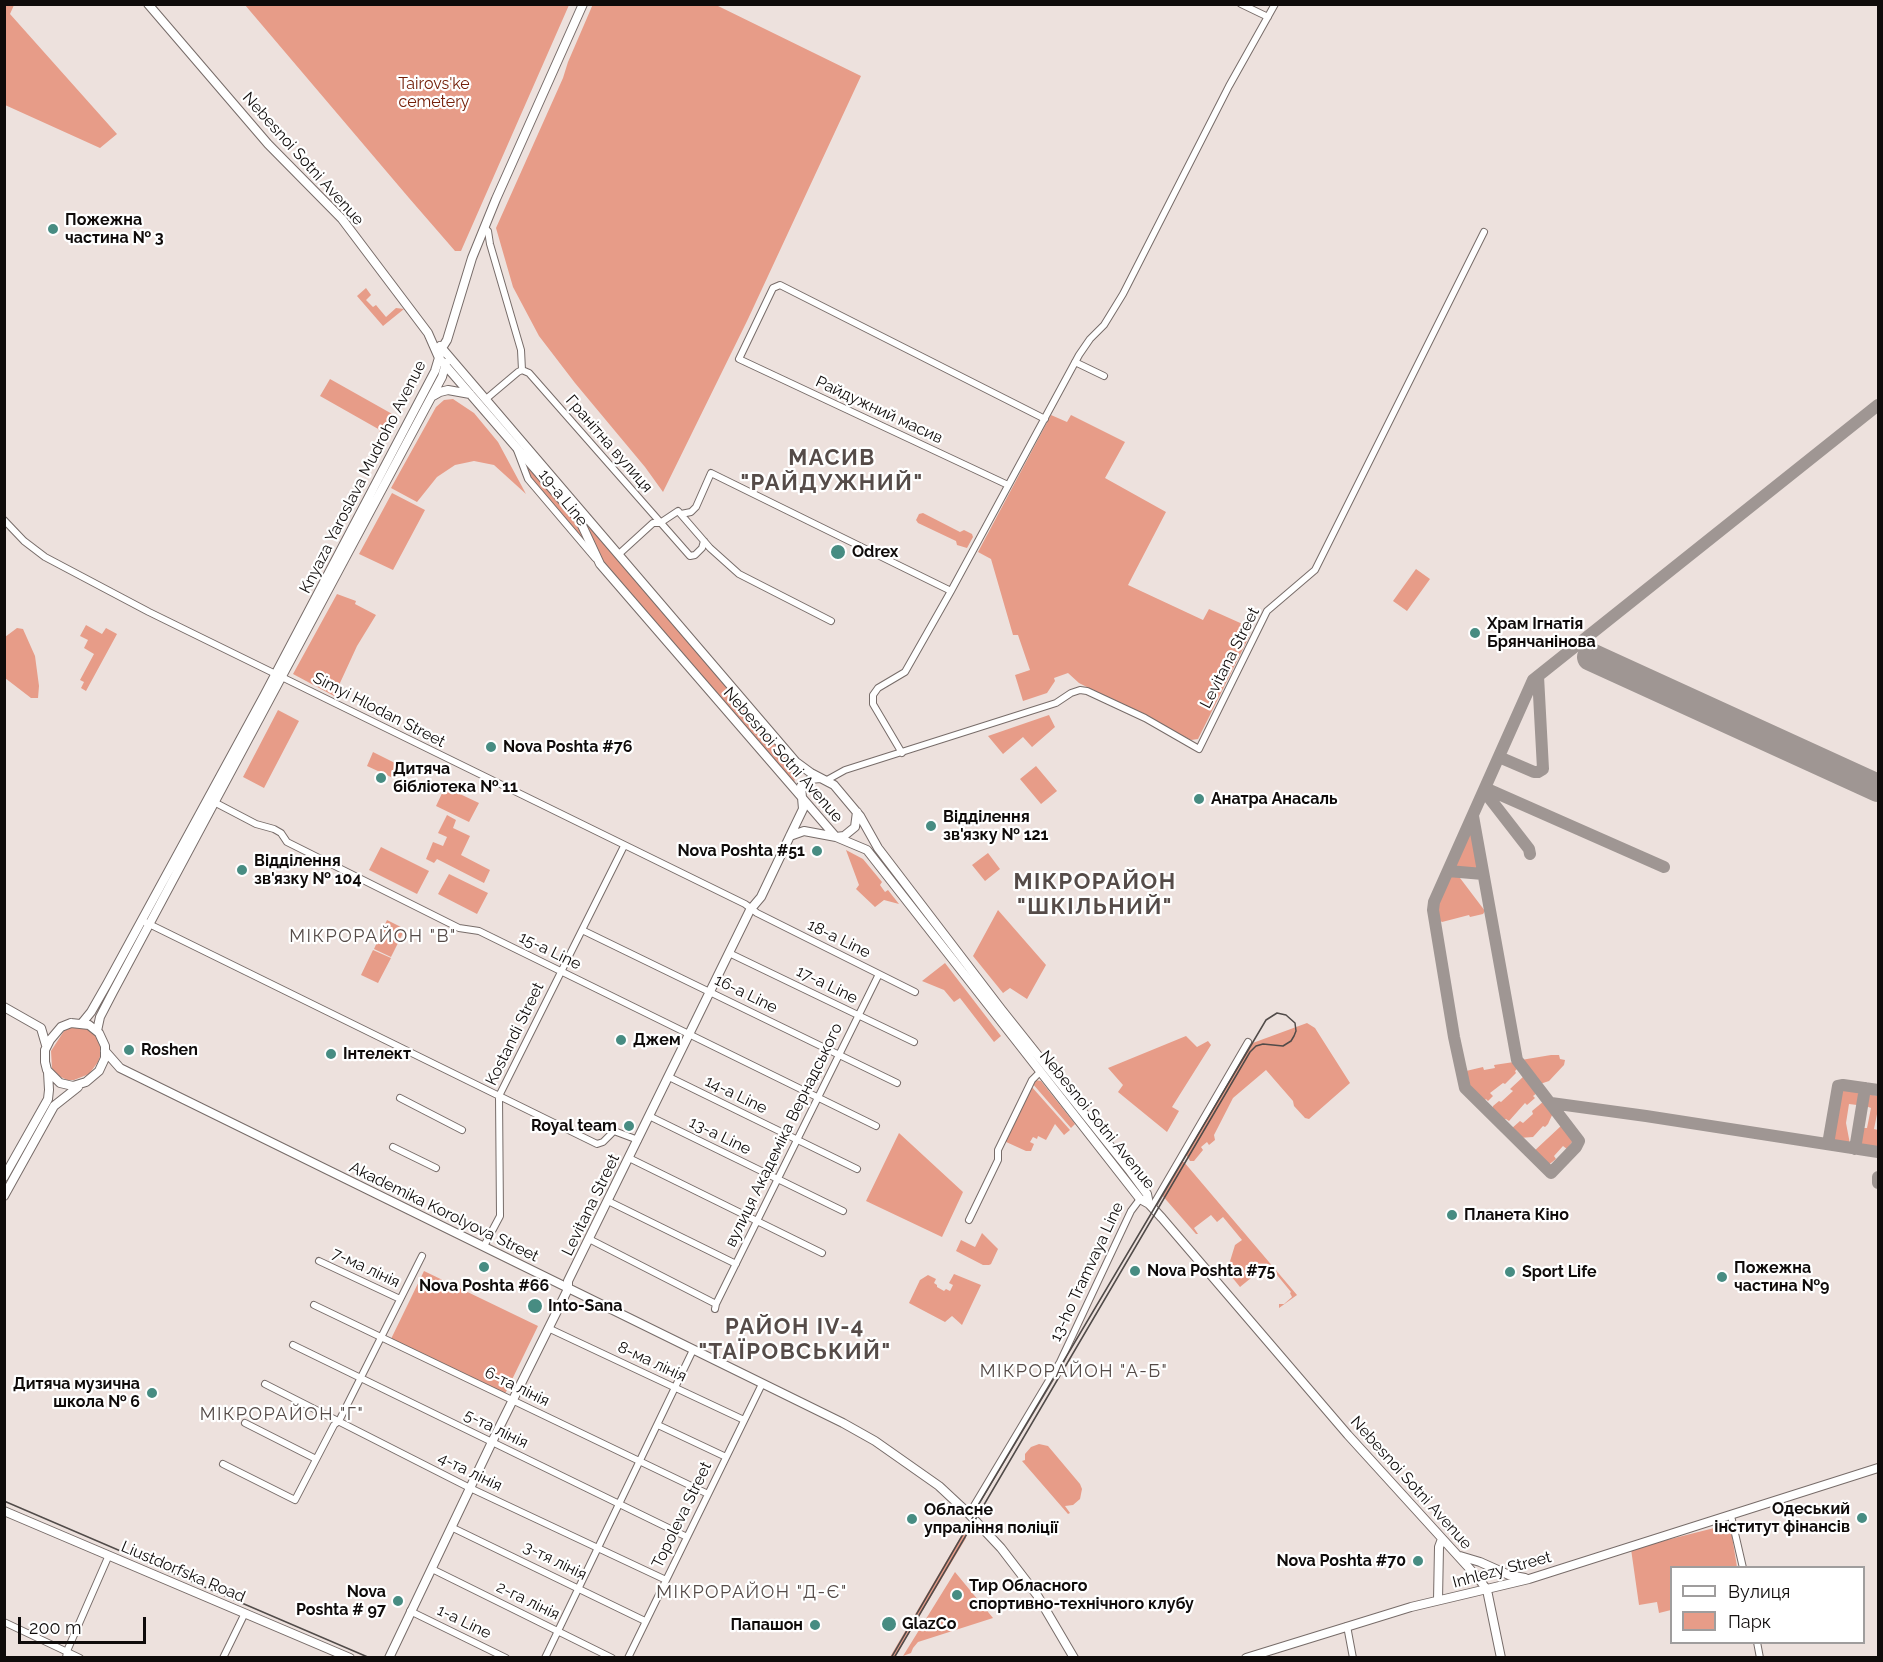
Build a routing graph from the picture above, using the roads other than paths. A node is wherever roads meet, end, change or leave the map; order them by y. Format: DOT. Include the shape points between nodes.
graph roads {
  1 [pos="148,4"];
  2 [pos="583,4"];
  3 [pos="1241,4"];
  4 [pos="1275,4"];
  5 [pos="1268,17"];
  6 [pos="485,228"];
  7 [pos="1484,232"];
  8 [pos="430,338"];
  9 [pos="445,351"];
  10 [pos="439,358"];
  11 [pos="1075,362"];
  12 [pos="446,366"];
  13 [pos="522,370"];
  14 [pos="1104,376"];
  15 [pos="470,393"];
  16 [pos="432,397"];
  17 [pos="486,399"];
  18 [pos="1045,419"];
  19 [pos="515,444"];
  20 [pos="1008,485"];
  21 [pos="681,514"];
  22 [pos="4,520"];
  23 [pos="660,523"];
  24 [pos="704,541"];
  25 [pos="619,554"];
  26 [pos="600,564"];
  27 [pos="951,591"];
  28 [pos="831,621"];
  29 [pos="279,675"];
  30 [pos="902,753"];
  31 [pos="824,779"];
  32 [pos="801,796"];
  33 [pos="211,800"];
  34 [pos="857,813"];
  35 [pos="790,836"];
  36 [pos="836,837"];
  37 [pos="624,846"];
  38 [pos="751,908"];
  39 [pos="141,920"];
  40 [pos="150,924"];
  41 [pos="582,930"];
  42 [pos="729,953"];
  43 [pos="561,971"];
  44 [pos="879,974"];
  45 [pos="710,991"];
  46 [pos="915,992"];
  47 [pos="4,1007"];
  48 [pos="998,1011"];
  49 [pos="858,1015"];
  50 [pos="82,1023"];
  51 [pos="61,1027"];
  52 [pos="41,1028"];
  53 [pos="97,1031"];
  54 [pos="689,1034"];
  55 [pos="914,1042"];
  56 [pos="1248,1042"];
  57 [pos="46,1047"];
  58 [pos="105,1051"];
  59 [pos="839,1055"];
  60 [pos="120,1068"];
  61 [pos="48,1070"];
  62 [pos="99,1071"];
  63 [pos="1040,1072"];
  64 [pos="669,1077"];
  65 [pos="897,1083"];
  66 [pos="80,1085"];
  67 [pos="499,1096"];
  68 [pos="818,1097"];
  69 [pos="400,1098"];
  70 [pos="649,1116"];
  71 [pos="876,1126"];
  72 [pos="462,1130"];
  73 [pos="638,1140"];
  74 [pos="797,1140"];
  75 [pos="393,1147"];
  76 [pos="629,1158"];
  77 [pos="436,1168"];
  78 [pos="857,1169"];
  79 [pos="4,1177"];
  80 [pos="778,1179"];
  81 [pos="4,1196"];
  82 [pos="1140,1199"];
  83 [pos="608,1201"];
  84 [pos="1151,1205"];
  85 [pos="843,1211"];
  86 [pos="969,1220"];
  87 [pos="757,1221"];
  88 [pos="589,1239"];
  89 [pos="484,1246"];
  90 [pos="822,1253"];
  91 [pos="422,1256"];
  92 [pos="319,1261"];
  93 [pos="736,1264"];
  94 [pos="568,1289"];
  95 [pos="400,1299"];
  96 [pos="314,1305"];
  97 [pos="548,1328"];
  98 [pos="382,1337"];
  99 [pos="293,1345"];
  100 [pos="693,1350"];
  101 [pos="361,1378"];
  102 [pos="265,1384"];
  103 [pos="762,1384"];
  104 [pos="676,1388"];
  105 [pos="513,1399"];
  106 [pos="744,1420"];
  107 [pos="339,1421"];
  108 [pos="245,1423"];
  109 [pos="658,1425"];
  110 [pos="492,1442"];
  111 [pos="726,1457"];
  112 [pos="316,1459"];
  113 [pos="639,1463"];
  114 [pos="223,1464"];
  115 [pos="1878,1468"];
  116 [pos="470,1488"];
  117 [pos="708,1494"];
  118 [pos="619,1505"];
  119 [pos="4,1511"];
  120 [pos="969,1514"];
  121 [pos="1731,1516"];
  122 [pos="451,1527"];
  123 [pos="687,1537"];
  124 [pos="1442,1539"];
  125 [pos="599,1547"];
  126 [pos="109,1555"];
  127 [pos="1457,1555"];
  128 [pos="1743,1566"];
  129 [pos="432,1569"];
  130 [pos="1529,1579"];
  131 [pos="666,1580"];
  132 [pos="579,1587"];
  133 [pos="1487,1590"];
  134 [pos="1438,1600"];
  135 [pos="410,1611"];
  136 [pos="245,1613"];
  137 [pos="645,1621"];
  138 [pos="4,1622"];
  139 [pos="1347,1626"];
  140 [pos="558,1631"];
  141 [pos="67,1654"];
  142 [pos="80,1658"];
  143 [pos="223,1658"];
  144 [pos="350,1658"];
  145 [pos="389,1658"];
  146 [pos="506,1658"];
  147 [pos="545,1658"];
  148 [pos="612,1658"];
  149 [pos="628,1658"];
  150 [pos="1074,1658"];
  151 [pos="1246,1658"];
  152 [pos="1353,1658"];
  153 [pos="1501,1658"];
  1 -- 8 [label="main road, Nebesnoi Sotni Avenue" via="268,144 342,219"];
  2 -- 6 [label="main road, Knyaza Yaroslava Mudroho Avenue"];
  3 -- 5 [label="street"];
  4 -- 5 [label="street"];
  5 -- 11 [label="street" via="1113,313"];
  6 -- 9 [label="main road, Knyaza Yaroslava Mudroho Avenue" via="472,258"];
  6 -- 13 [label="street" via="517,334"];
  7 -- 30 [label="street, Levitana Street" via="1315,570 1267,611 1199,749 1145,718 1080,690 1056,703"];
  8 -- 9 [label="main road, Nebesnoi Sotni Avenue"];
  8 -- 10 [label="main road, Nebesnoi Sotni Avenue"];
  9 -- 10 [label="main road, Knyaza Yaroslava Mudroho Avenue"];
  9 -- 12 [label="main road, Knyaza Yaroslava Mudroho Avenue"];
  9 -- 17 [label="main road, Nebesnoi Sotni Avenue"];
  10 -- 12 [label="main road, Nebesnoi Sotni Avenue"];
  10 -- 29 [label="main road, Knyaza Yaroslava Mudroho Avenue"];
  11 -- 14 [label="street"];
  11 -- 18 [label="street"];
  12 -- 15 [label="main road, Nebesnoi Sotni Avenue"];
  12 -- 16 [label="main road, Knyaza Yaroslava Mudroho Avenue"];
  13 -- 17 [label="street"];
  13 -- 23 [label="street, Гранітна вулиця" via="529,373"];
  15 -- 16 [label="main road" via="448,390"];
  15 -- 19 [label="main road, Nebesnoi Sotni Avenue"];
  16 -- 29 [label="main road, Knyaza Yaroslava Mudroho Avenue"];
  17 -- 25 [label="main road, Nebesnoi Sotni Avenue"];
  18 -- 20 [label="street"];
  18 -- 20 [label="street, Райдужний масив" via="780,285 773,288 739,359"];
  19 -- 26 [label="main road, Nebesnoi Sotni Avenue" via="580,521"];
  19 -- 26 [label="street, 19-a Line" via="528,479"];
  20 -- 27 [label="street"];
  21 -- 23 [label="street" via="678,511"];
  21 -- 24 [label="street"];
  21 -- 27 [label="street" via="693,510 711,473"];
  22 -- 29 [label="street, Simyi Hlodan Street" via="45,557"];
  23 -- 24 [label="street, Гранітна вулиця" via="690,556 702,548"];
  23 -- 25 [label="street" via="653,524"];
  24 -- 28 [label="street" via="741,575"];
  25 -- 31 [label="main road, Nebesnoi Sotni Avenue" via="795,760"];
  26 -- 32 [label="main road, Nebesnoi Sotni Avenue"];
  27 -- 30 [label="street" via="906,672 873,695 873,704"];
  29 -- 33 [label="main road, Knyaza Yaroslava Mudroho Avenue"];
  29 -- 37 [label="street, Simyi Hlodan Street"];
  30 -- 31 [label="street, Levitana Street"];
  31 -- 32 [label="main road, Levitana Street" via="802,783"];
  31 -- 34 [label="main road, Nebesnoi Sotni Avenue"];
  32 -- 35 [label="main road, Levitana Street" via="803,809"];
  32 -- 36 [label="main road, Nebesnoi Sotni Avenue"];
  33 -- 39 [label="main road, Knyaza Yaroslava Mudroho Avenue"];
  33 -- 40 [label="main road, Knyaza Yaroslava Mudroho Avenue"];
  33 -- 43 [label="street, 15-a Line" via="274,829 287,842 459,928 475,929"];
  34 -- 36 [label="main road" via="850,833"];
  34 -- 48 [label="main road, Nebesnoi Sotni Avenue" via="878,848"];
  35 -- 36 [label="main road" via="812,831"];
  35 -- 38 [label="main road, Levitana Street" via="761,897"];
  36 -- 48 [label="main road, Nebesnoi Sotni Avenue" via="867,850"];
  37 -- 38 [label="street, Simyi Hlodan Street"];
  37 -- 41 [label="street, Kostandi Street"];
  38 -- 42 [label="main road, Levitana Street"];
  38 -- 44 [label="street, 18-a Line"];
  39 -- 40 [label="street"];
  39 -- 50 [label="main road, Knyaza Yaroslava Mudroho Avenue"];
  40 -- 53 [label="main road, Knyaza Yaroslava Mudroho Avenue" via="100,1017"];
  40 -- 67 [label="street"];
  41 -- 43 [label="street, Kostandi Street"];
  41 -- 45 [label="street, 16-a Line"];
  42 -- 45 [label="main road, Levitana Street"];
  42 -- 49 [label="street, 17-a Line"];
  43 -- 54 [label="street, 15-a Line"];
  43 -- 67 [label="street, Kostandi Street"];
  44 -- 46 [label="street, 18-a Line"];
  44 -- 49 [label="street, вулиця Академіка Вернадського"];
  45 -- 54 [label="main road, Levitana Street"];
  45 -- 59 [label="street, 16-a Line"];
  47 -- 52 [label="main road"];
  48 -- 63 [label="main road, Nebesnoi Sotni Avenue"];
  48 -- 84 [label="main road, Nebesnoi Sotni Avenue" via="1130,1171"];
  49 -- 55 [label="street, 17-a Line"];
  49 -- 59 [label="street, вулиця Академіка Вернадського"];
  50 -- 51 [label="main road"];
  50 -- 53 [label="main road"];
  51 -- 52 [label="main road"];
  51 -- 57 [label="main road"];
  52 -- 57 [label="main road"];
  53 -- 58 [label="main road"];
  54 -- 64 [label="main road, Levitana Street"];
  54 -- 68 [label="street, 15-a Line"];
  56 -- 84 [label="street"];
  57 -- 61 [label="main road"];
  58 -- 60 [label="main road, Akademika Korolyova Street"];
  58 -- 62 [label="main road"];
  59 -- 65 [label="street, 16-a Line"];
  59 -- 68 [label="street, вулиця Академіка Вернадського"];
  60 -- 62 [label="main road"];
  60 -- 89 [label="main road, Akademika Korolyova Street"];
  61 -- 66 [label="main road" via="60,1083"];
  61 -- 79 [label="main road" via="48,1100"];
  62 -- 66 [label="main road"];
  63 -- 82 [label="main road, Nebesnoi Sotni Avenue"];
  63 -- 86 [label="street" via="1032,1080 998,1150 998,1160"];
  64 -- 70 [label="main road, Levitana Street"];
  64 -- 74 [label="street, 14-a Line"];
  66 -- 81 [label="main road" via="54,1106"];
  67 -- 73 [label="street" via="597,1144 614,1131"];
  67 -- 89 [label="street, Kostandi Street" via="500,1216"];
  68 -- 71 [label="street, 15-a Line"];
  68 -- 74 [label="street, вулиця Академіка Вернадського"];
  69 -- 72 [label="street"];
  70 -- 73 [label="main road, Levitana Street"];
  70 -- 80 [label="street, 13-a Line"];
  73 -- 76 [label="main road, Levitana Street"];
  74 -- 78 [label="street, 14-a Line"];
  74 -- 80 [label="street, вулиця Академіка Вернадського"];
  75 -- 77 [label="street"];
  76 -- 83 [label="main road, Levitana Street"];
  76 -- 87 [label="street"];
  80 -- 85 [label="street, 13-a Line"];
  80 -- 87 [label="street, вулиця Академіка Вернадського"];
  82 -- 84 [label="main road, Nebesnoi Sotni Avenue"];
  82 -- 120 [label="street, 13-ho Tramvaya Line" via="1060,1362"];
  83 -- 88 [label="main road, Levitana Street"];
  83 -- 93 [label="street"];
  84 -- 124 [label="main road, Nebesnoi Sotni Avenue"];
  87 -- 90 [label="street"];
  87 -- 93 [label="street, вулиця Академіка Вернадського"];
  88 -- 93 [label="street, вулиця Академіка Вернадського" via="715,1307"];
  88 -- 94 [label="main road, Levitana Street" via="568,1281"];
  89 -- 94 [label="main road, Akademika Korolyova Street"];
  91 -- 95 [label="street"];
  92 -- 95 [label="street, 7-ма лінія"];
  94 -- 97 [label="main road, Levitana Street"];
  94 -- 100 [label="main road, Akademika Korolyova Street"];
  95 -- 98 [label="street"];
  96 -- 98 [label="street, 6-та лінія"];
  97 -- 104 [label="street, 8-ма лінія"];
  97 -- 105 [label="main road, Levitana Street"];
  98 -- 101 [label="street"];
  98 -- 105 [label="street, 6-та лінія"];
  99 -- 101 [label="street, 5-та лінія"];
  100 -- 103 [label="main road, Akademika Korolyova Street"];
  100 -- 104 [label="street"];
  101 -- 107 [label="street"];
  101 -- 110 [label="street, 5-та лінія"];
  102 -- 107 [label="street, 4-та лінія"];
  103 -- 106 [label="street, Topoleva Street"];
  103 -- 120 [label="main road, Akademika Korolyova Street" via="875,1441 939,1486"];
  104 -- 106 [label="street, 8-ма лінія"];
  104 -- 109 [label="street"];
  105 -- 110 [label="main road, Levitana Street"];
  105 -- 113 [label="street, 6-та лінія"];
  106 -- 111 [label="street, Topoleva Street"];
  107 -- 112 [label="street"];
  107 -- 116 [label="street, 4-та лінія"];
  108 -- 112 [label="street"];
  109 -- 111 [label="street"];
  109 -- 113 [label="street"];
  110 -- 116 [label="main road, Levitana Street"];
  110 -- 118 [label="street, 5-та лінія"];
  111 -- 117 [label="street, Topoleva Street"];
  112 -- 114 [label="street" via="295,1500"];
  113 -- 117 [label="street, 6-та лінія"];
  113 -- 118 [label="street"];
  115 -- 121 [label="main road, Inhlezy Street"];
  116 -- 122 [label="main road, Levitana Street"];
  116 -- 125 [label="street, 4-та лінія"];
  117 -- 123 [label="street, Topoleva Street"];
  118 -- 123 [label="street, 5-та лінія"];
  118 -- 125 [label="street"];
  119 -- 126 [label="main road, Liustdorfska Road"];
  120 -- 150 [label="main road, Akademika Korolyova Street" via="1021,1572"];
  121 -- 128 [label="street"];
  121 -- 130 [label="main road, Inhlezy Street"];
  122 -- 129 [label="main road, Levitana Street"];
  122 -- 132 [label="street, 3-тя лінія"];
  123 -- 131 [label="street, Topoleva Street"];
  124 -- 127 [label="main road, Nebesnoi Sotni Avenue"];
  124 -- 134 [label="main road"];
  125 -- 131 [label="street, 4-та лінія"];
  125 -- 132 [label="street"];
  126 -- 136 [label="main road, Liustdorfska Road"];
  126 -- 141 [label="street"];
  127 -- 130 [label="main road"];
  127 -- 133 [label="main road, Nebesnoi Sotni Avenue"];
  129 -- 135 [label="main road, Levitana Street"];
  129 -- 140 [label="street, 2-га лінія"];
  130 -- 133 [label="main road, Inhlezy Street"];
  131 -- 137 [label="street, Topoleva Street"];
  132 -- 137 [label="street, 3-тя лінія"];
  132 -- 140 [label="street"];
  133 -- 134 [label="main road, Inhlezy Street"];
  133 -- 153 [label="main road"];
  134 -- 139 [label="main road, Inhlezy Street"];
  135 -- 145 [label="main road, Levitana Street"];
  135 -- 146 [label="street, 1-a Line"];
  136 -- 143 [label="street"];
  136 -- 144 [label="main road, Liustdorfska Road"];
  137 -- 149 [label="street, Topoleva Street"];
  138 -- 141 [label="street"];
  139 -- 151 [label="main road, Inhlezy Street"];
  139 -- 152 [label="street"];
  140 -- 147 [label="street"];
  140 -- 148 [label="street, 2-га лінія"];
  141 -- 142 [label="street"];
}
